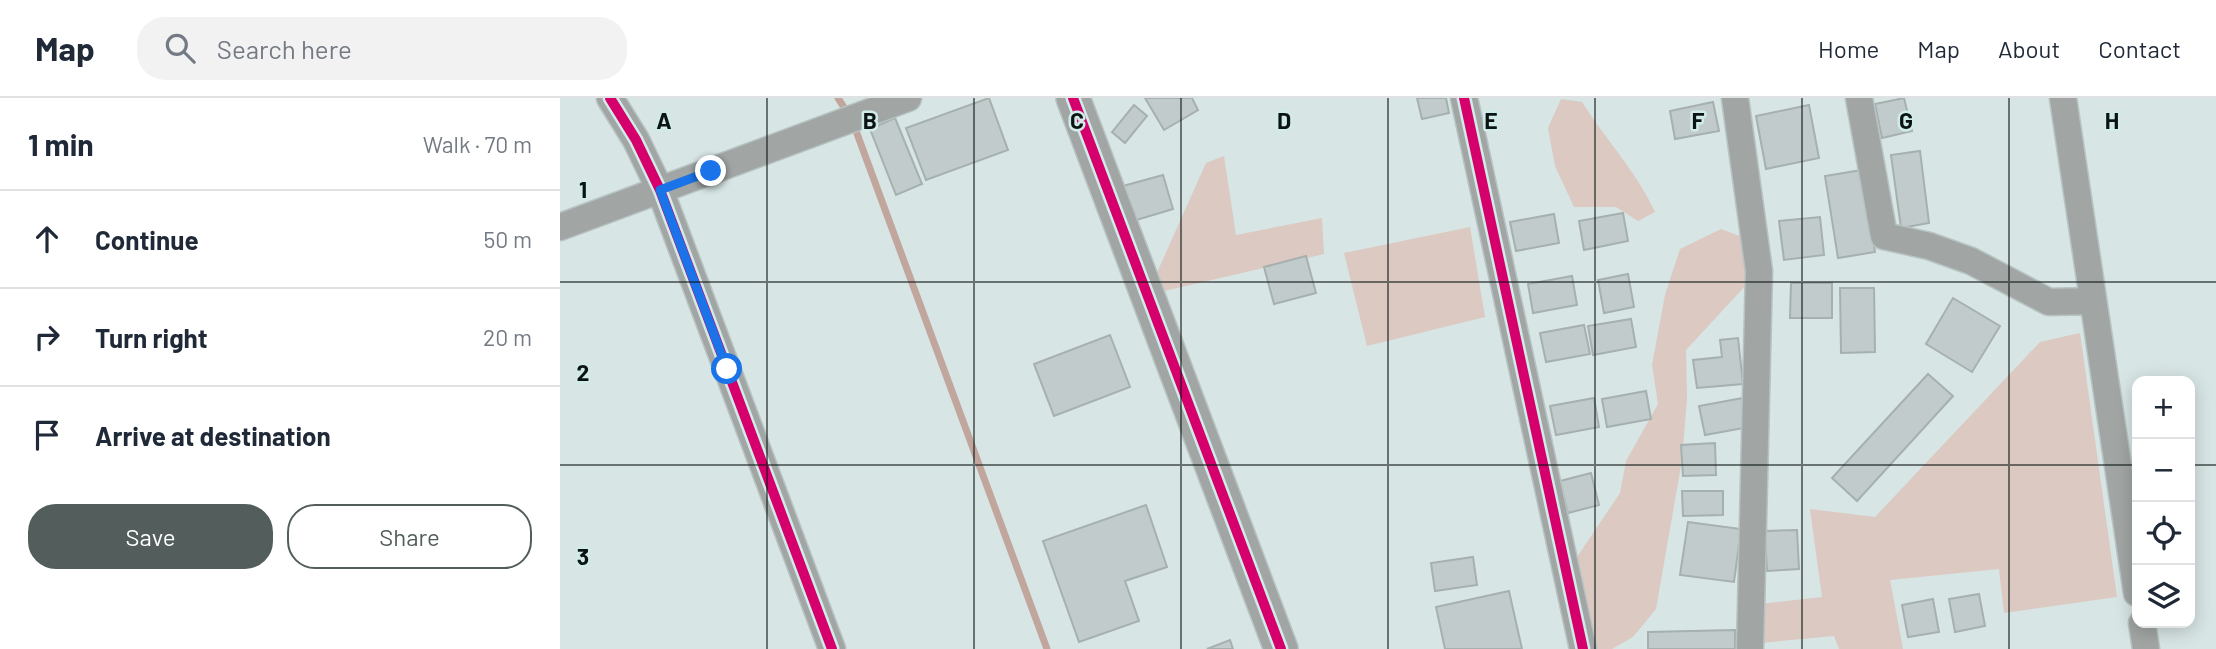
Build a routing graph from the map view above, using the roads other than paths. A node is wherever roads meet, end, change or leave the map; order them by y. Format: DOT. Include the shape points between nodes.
graph roads {
  1 [pos="610,98"];
  2 [pos="908,98"];
  3 [pos="1073,98"];
  4 [pos="1464,98"];
  5 [pos="1735,98"];
  6 [pos="1859,98"];
  7 [pos="2063,98"];
  8 [pos="660,190"];
  9 [pos="560,227"];
  10 [pos="2092,301"];
  11 [pos="2133,565"];
  12 [pos="2143,628"];
  13 [pos="832,649"];
  14 [pos="1281,649"];
  15 [pos="1583,649"];
  16 [pos="1750,649"];
  17 [pos="2146,649"];
  1 -- 8 [label="street"];
  2 -- 8 [label="street"];
  3 -- 14 [label="street"];
  4 -- 15 [label="street"];
  5 -- 16 [label="street" via="1759,271"];
  6 -- 10 [label="street" via="1884,236 1971,261 2049,302"];
  7 -- 10 [label="street"];
  8 -- 9 [label="street"];
  8 -- 13 [label="street"];
  10 -- 11 [label="street"];
  12 -- 17 [label="street"];
}
